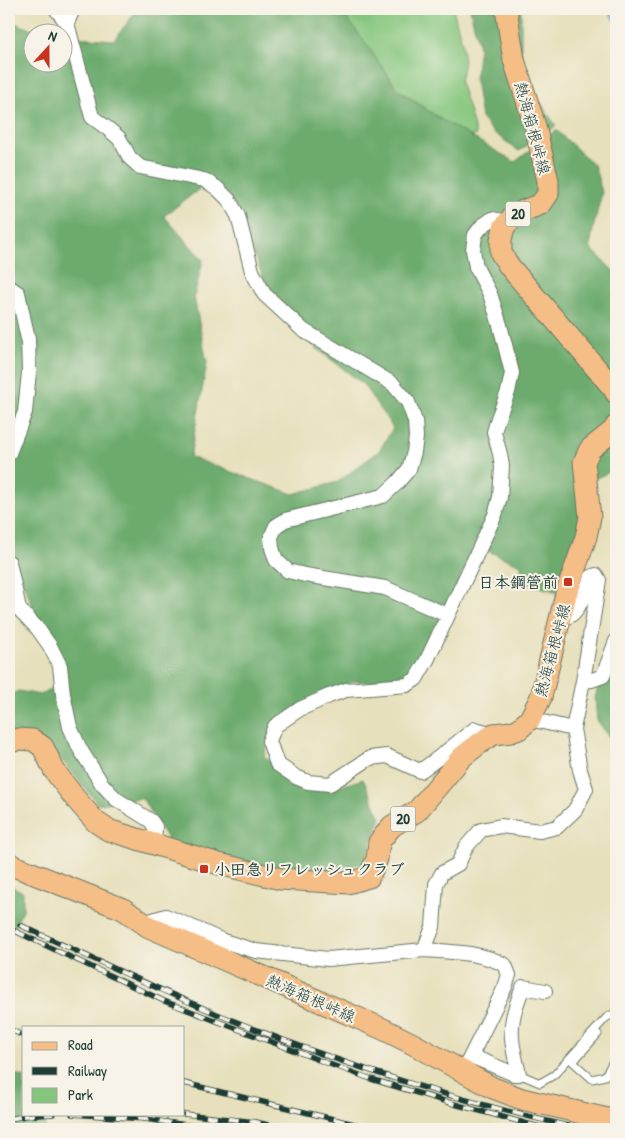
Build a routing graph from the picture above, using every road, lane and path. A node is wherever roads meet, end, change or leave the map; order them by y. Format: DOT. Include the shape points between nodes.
graph roads {
  1 [pos="56,9"];
  2 [pos="73,9"];
  3 [pos="506,9"];
  4 [pos="66,22"];
  5 [pos="68,22"];
  6 [pos="72,44"];
  7 [pos="508,222"];
  8 [pos="9,287"];
  9 [pos="616,393"];
  10 [pos="616,426"];
  11 [pos="9,453"];
  12 [pos="9,562"];
  13 [pos="448,615"];
  14 [pos="561,615"];
  15 [pos="616,641"];
  16 [pos="583,681"];
  17 [pos="530,719"];
  18 [pos="573,729"];
  19 [pos="494,734"];
  20 [pos="9,743"];
  21 [pos="154,844"];
  22 [pos="9,863"];
  23 [pos="143,923"];
  24 [pos="424,950"];
  25 [pos="545,991"];
  26 [pos="616,1012"];
  27 [pos="616,1061"];
  28 [pos="467,1064"];
  29 [pos="520,1074"];
  30 [pos="616,1121"];
  1 -- 4 [label="street"];
  2 -- 5 [label="street"];
  3 -- 7 [label="main road, 熱海箱根峠線 / 20" via="514,60 548,181 548,194 541,204"];
  6 -- 13 [label="street" via="92,117 119,138 130,158 140,167 204,180 217,188 238,216 252,272 264,294 303,330 393,384 408,402 415,421 414,452 408,469 397,483 383,496 285,520 276,526 271,538 276,560 288,571 385,588"];
  7 -- 9 [label="main road, 20" via="501,240 501,253 509,266"];
  7 -- 13 [label="street" via="492,219 482,226 475,235 473,250 476,267 490,294 500,325 512,374 494,432 502,466 500,497 495,515"];
  8 -- 11 [label="street" via="18,294 28,338 29,372 25,412"];
  10 -- 14 [label="main road, 熱海箱根峠線" via="590,450 584,462 590,517"];
  12 -- 21 [label="street" via="19,609 38,629 60,666 62,694 70,727 80,749 102,784 116,799 151,821 155,827"];
  13 -- 19 [label="street" via="416,679 407,685 346,690 300,709 275,726 269,741 277,764 296,778 330,784 370,758 386,756 420,771 474,730"];
  14 -- 16 [label="street" via="574,613 596,575 599,580"];
  14 -- 17 [label="main road, 熱海箱根峠線" via="541,697"];
  15 -- 16 [label="street" via="603,676"];
  16 -- 18 [label="street"];
  17 -- 18 [label="street"];
  17 -- 19 [label="main road, 20" via="519,729"];
  18 -- 24 [label="street" via="586,789 575,810 557,827 540,831 501,826 481,830 466,847 458,864 442,873 436,884 433,927"];
  19 -- 21 [label="main road, 20" via="462,757 417,811 392,826 379,842 377,859 369,877 360,880 348,883 281,879"];
  20 -- 21 [label="main road, 20" via="18,739 33,740 43,747 54,770 96,822 108,830"];
  22 -- 23 [label="main road, 熱海箱根峠線" via="122,910"];
  23 -- 24 [label="street" via="166,916 223,941 256,951 328,959"];
  23 -- 28 [label="main road, 熱海箱根峠線" via="413,1044"];
  24 -- 28 [label="street" via="467,953 496,960 505,965 509,975"];
  25 -- 29 [label="street" via="522,987 512,1032"];
  26 -- 27 [label="lane" via="574,1062 592,1079 605,1076"];
  26 -- 29 [label="lane" via="606,1018 554,1075 540,1084"];
  28 -- 29 [label="street"];
  28 -- 30 [label="main road, 熱海箱根峠線" via="493,1088 522,1100"];
}
